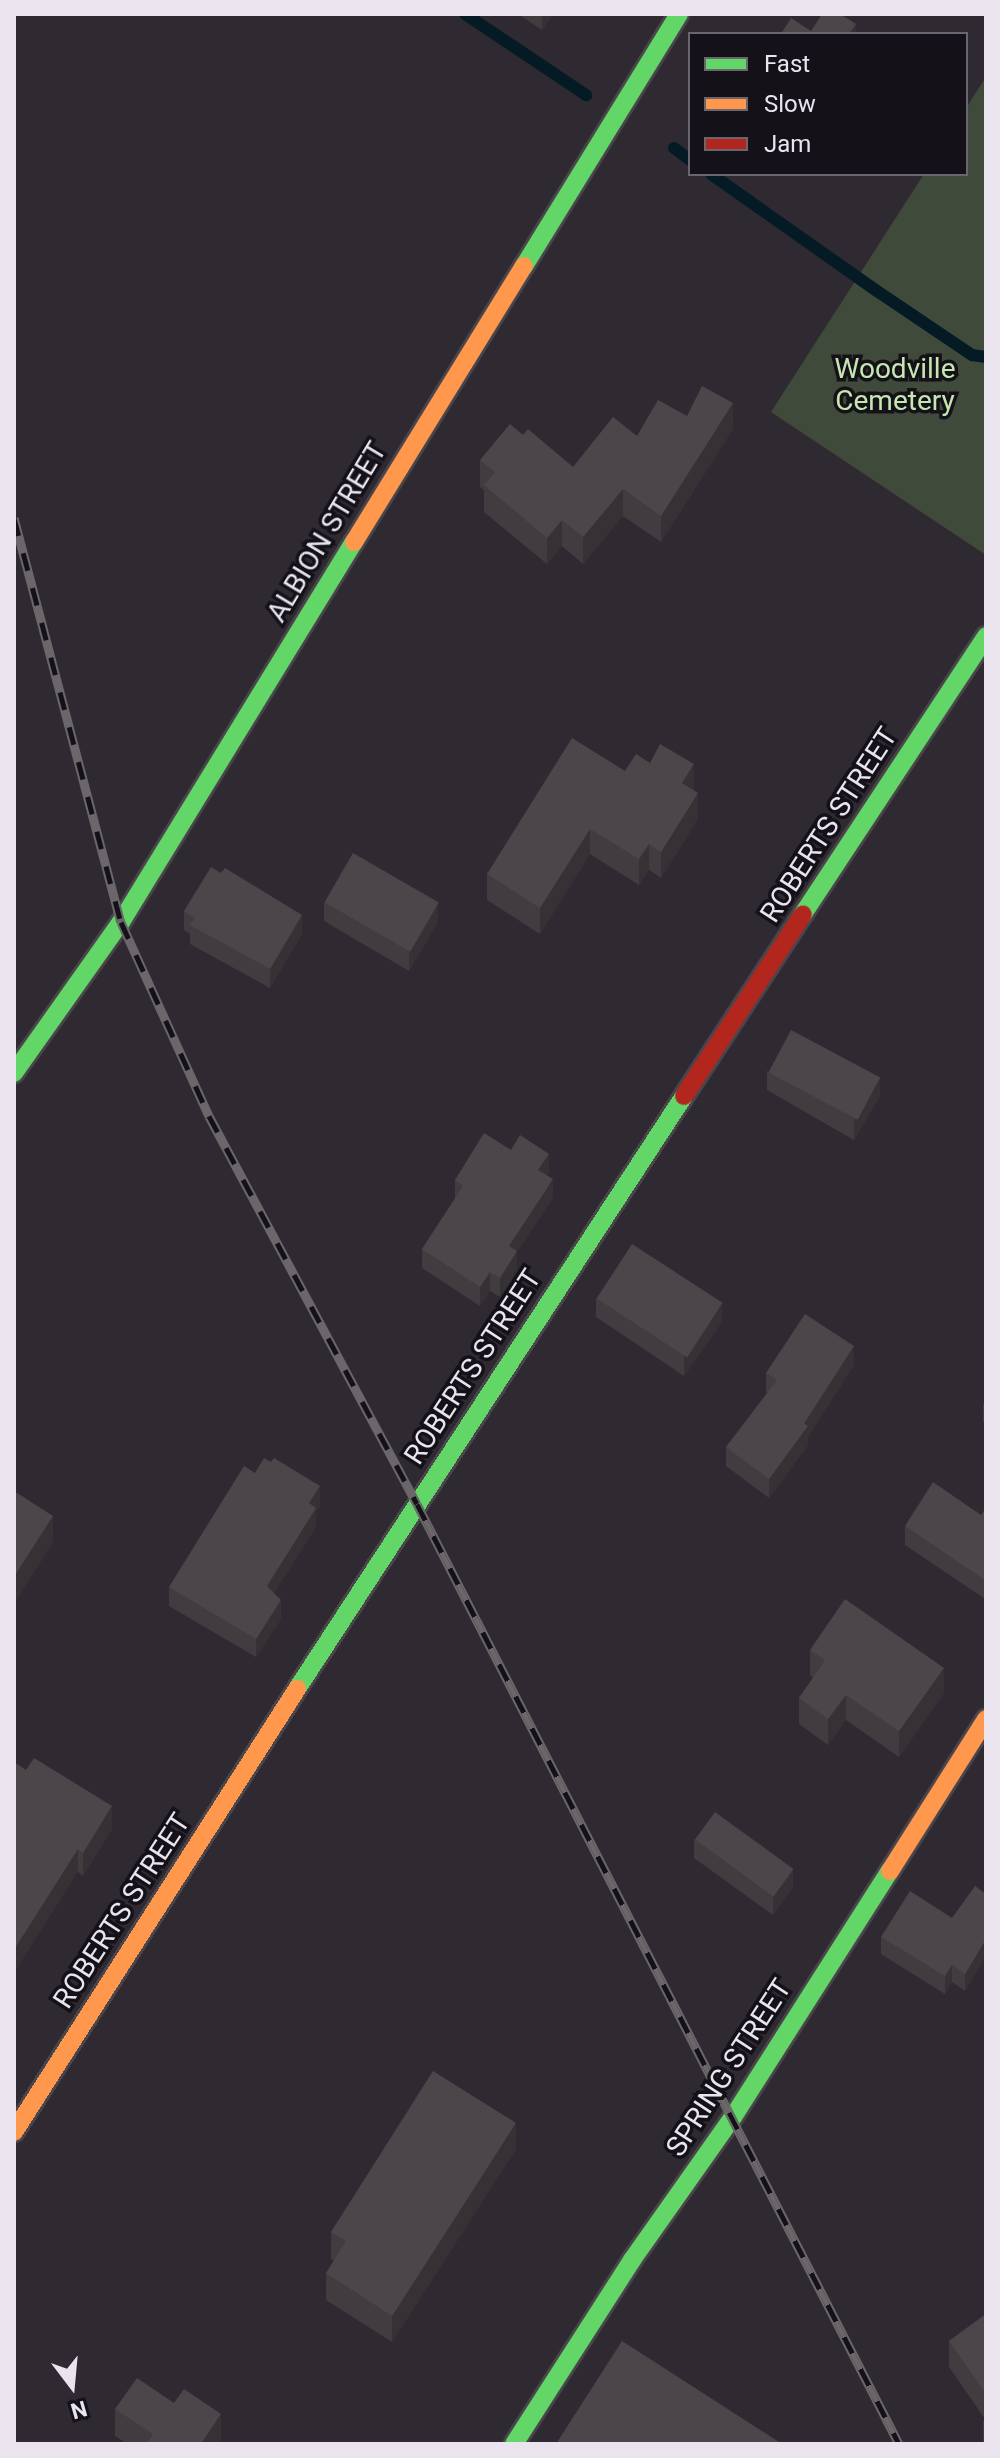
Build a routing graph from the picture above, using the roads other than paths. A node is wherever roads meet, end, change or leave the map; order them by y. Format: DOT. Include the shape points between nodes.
graph roads {
  1 [pos="679,14"];
  2 [pos="986,636"];
  3 [pos="14,1073"];
  4 [pos="986,1719"];
  5 [pos="14,2132"];
  6 [pos="514,2444"];
  1 -- 3 [label="street, ALBION STREET" via="121,922"];
  2 -- 5 [label="street, ROBERTS STREET" via="386,1550"];
  4 -- 6 [label="street, SPRING STREET" via="733,2117 632,2260"];
}
